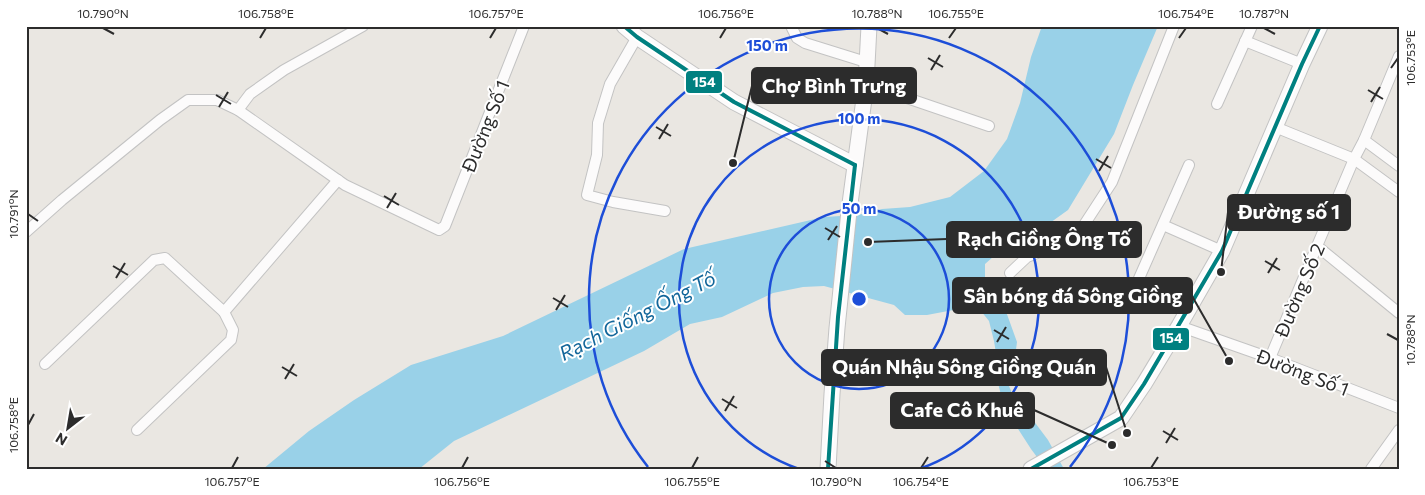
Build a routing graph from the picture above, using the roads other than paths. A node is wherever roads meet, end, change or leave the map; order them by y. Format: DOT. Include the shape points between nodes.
graph roads {
  1 [pos="363,26"];
  2 [pos="524,26"];
  3 [pos="624,26"];
  4 [pos="791,26"];
  5 [pos="869,26"];
  6 [pos="1174,26"];
  7 [pos="1252,26"];
  8 [pos="1320,26"];
  9 [pos="637,37"];
  10 [pos="1245,41"];
  11 [pos="1398,59"];
  12 [pos="866,62"];
  13 [pos="1302,64"];
  14 [pos="866,84"];
  15 [pos="1217,104"];
  16 [pos="238,110"];
  17 [pos="990,126"];
  18 [pos="1275,127"];
  19 [pos="1364,140"];
  20 [pos="1354,159"];
  21 [pos="856,165"];
  22 [pos="1189,165"];
  23 [pos="1399,166"];
  24 [pos="338,180"];
  25 [pos="1399,192"];
  26 [pos="665,211"];
  27 [pos="1163,225"];
  28 [pos="26,232"];
  29 [pos="1316,246"];
  30 [pos="1222,251"];
  31 [pos="1010,273"];
  32 [pos="1133,292"];
  33 [pos="224,312"];
  34 [pos="1399,313"];
  35 [pos="1179,326"];
  36 [pos="1270,358"];
  37 [pos="45,364"];
  38 [pos="1399,408"];
  39 [pos="137,430"];
  40 [pos="1399,430"];
  41 [pos="828,469"];
  42 [pos="1031,469"];
  43 [pos="1371,469"];
  1 -- 16 [label="street" via="284,70 250,94"];
  2 -- 24 [label="street, Đường Số 1" via="445,226 439,230"];
  3 -- 9 [label="main road"];
  4 -- 12 [label="street" via="797,38 804,43"];
  5 -- 12 [label="main road"];
  6 -- 31 [label="street" via="1112,182 1084,225 1063,248 1027,257"];
  7 -- 10 [label="street"];
  8 -- 13 [label="main road"];
  9 -- 21 [label="main road" via="734,102"];
  9 -- 26 [label="street" via="610,84 598,123 597,155 587,195"];
  10 -- 13 [label="street"];
  10 -- 15 [label="street"];
  11 -- 19 [label="street, Đường Số 2"];
  12 -- 14 [label="main road"];
  13 -- 18 [label="main road"];
  14 -- 17 [label="street"];
  14 -- 21 [label="main road"];
  16 -- 24 [label="street"];
  16 -- 28 [label="street" via="217,100 188,100"];
  18 -- 20 [label="street"];
  18 -- 30 [label="main road"];
  19 -- 20 [label="street, Đường Số 2"];
  19 -- 23 [label="street"];
  20 -- 25 [label="street"];
  20 -- 29 [label="street, Đường Số 2"];
  21 -- 41 [label="main road" via="837,328"];
  22 -- 27 [label="street"];
  24 -- 33 [label="street"];
  27 -- 30 [label="street"];
  27 -- 32 [label="street"];
  29 -- 34 [label="street"];
  29 -- 36 [label="street, Đường Số 2"];
  30 -- 35 [label="main road"];
  33 -- 37 [label="street" via="165,258 154,260"];
  33 -- 39 [label="street" via="233,330 230,340"];
  35 -- 36 [label="street, Đường Số 1"];
  35 -- 42 [label="main road" via="1121,418"];
  36 -- 38 [label="street, Đường Số 1"];
  40 -- 43 [label="street"];
}
